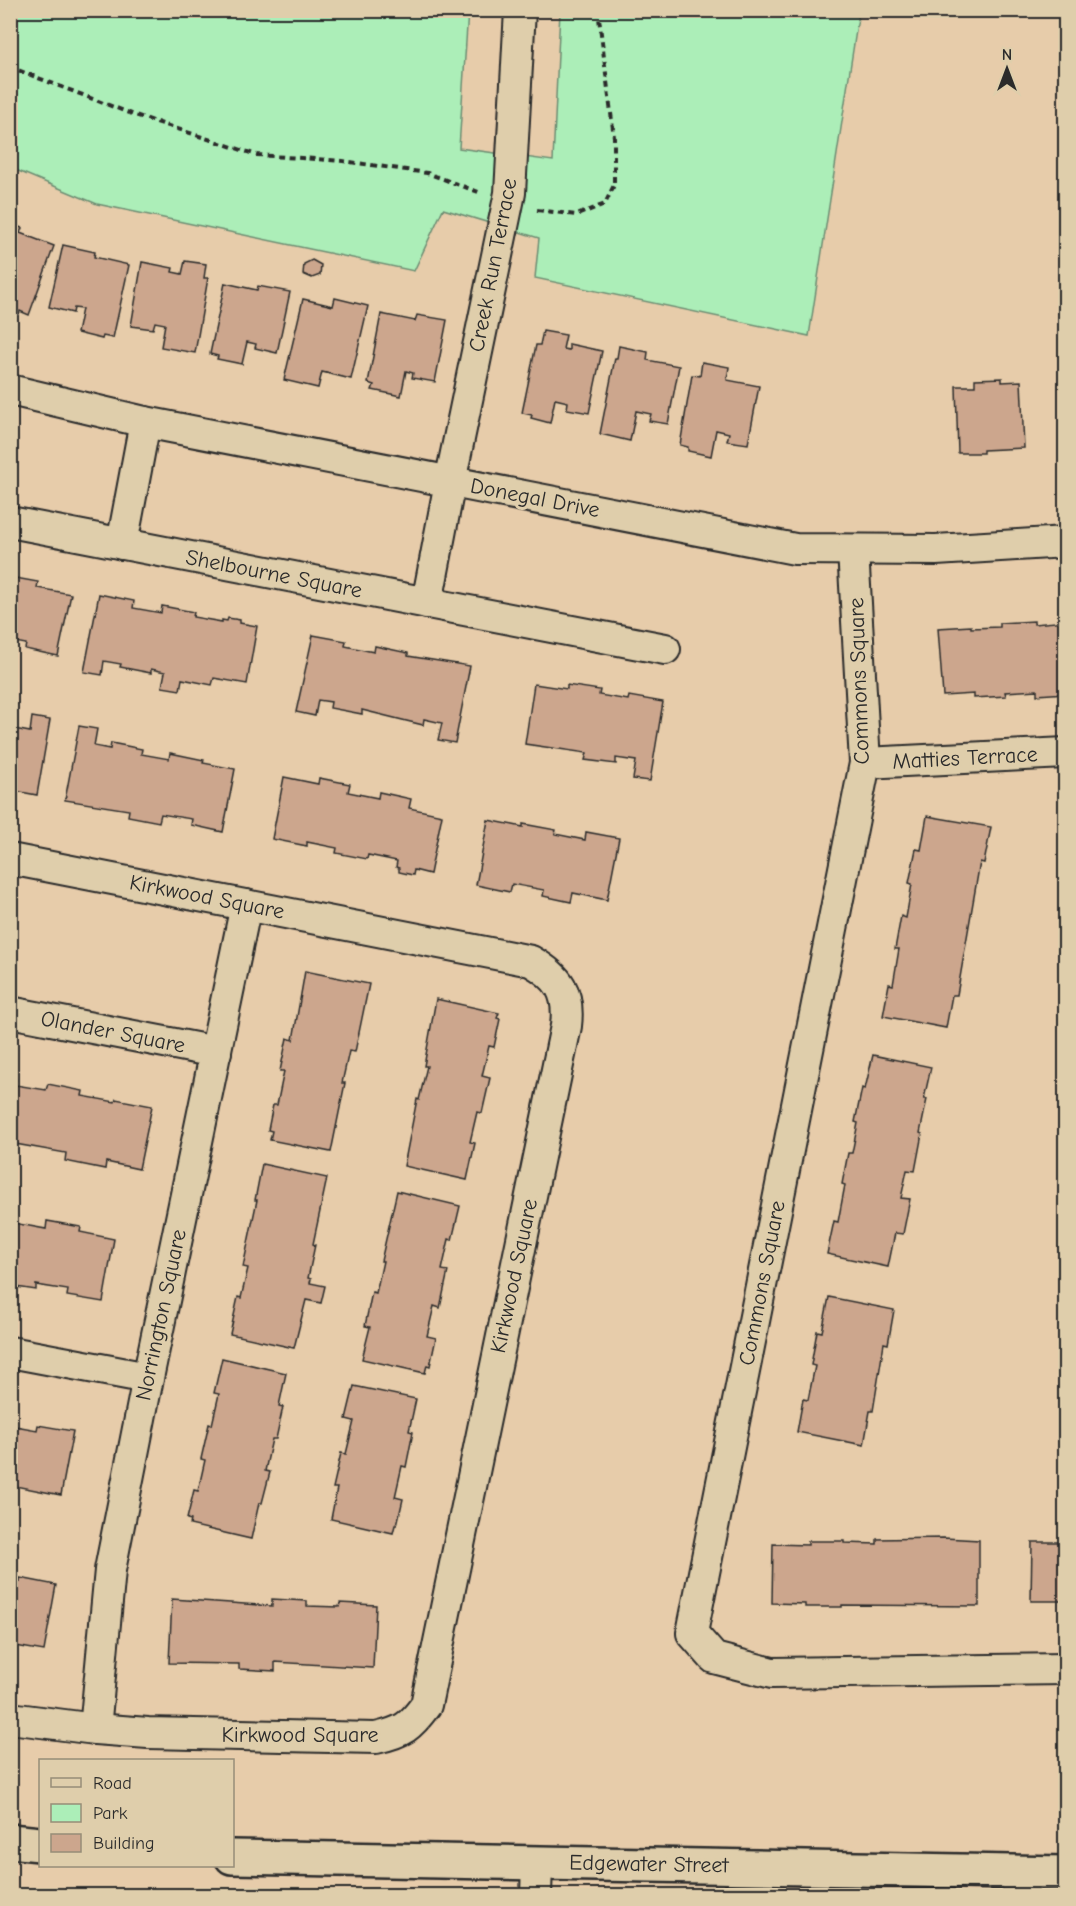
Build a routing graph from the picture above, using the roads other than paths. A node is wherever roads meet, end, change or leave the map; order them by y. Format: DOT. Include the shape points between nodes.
graph roads {
  1 [pos="520,10"];
  2 [pos="10,390"];
  3 [pos="145,422"];
  4 [pos="450,482"];
  5 [pos="10,522"];
  6 [pos="1065,542"];
  7 [pos="122,544"];
  8 [pos="853,550"];
  9 [pos="427,603"];
  10 [pos="666,650"];
  11 [pos="1065,753"];
  12 [pos="865,763"];
  13 [pos="10,859"];
  14 [pos="246,905"];
  15 [pos="10,1012"];
  16 [pos="216,1052"];
  17 [pos="10,1352"];
  18 [pos="148,1378"];
  19 [pos="1065,1669"];
  20 [pos="10,1718"];
  21 [pos="96,1729"];
  22 [pos="10,1841"];
  23 [pos="39,1845"];
  24 [pos="234,1857"];
  25 [pos="537,1862"];
  26 [pos="1065,1873"];
  27 [pos="536,1896"];
  1 -- 4 [label="street, Creek Run Terrace" via="508,201"];
  2 -- 3 [label="street, Donegal Drive"];
  3 -- 4 [label="street, Donegal Drive"];
  3 -- 7 [label="street"];
  4 -- 8 [label="street, Donegal Drive" via="795,549"];
  4 -- 9 [label="street"];
  5 -- 7 [label="street, Shelbourne Square"];
  6 -- 8 [label="street, Donegal Drive" via="936,550"];
  7 -- 9 [label="street, Shelbourne Square"];
  8 -- 12 [label="street, Commons Square"];
  9 -- 10 [label="street, Shelbourne Square"];
  11 -- 12 [label="street, Matties Terrace"];
  12 -- 19 [label="street, Commons Square" via="692,1633 714,1658 772,1673"];
  13 -- 14 [label="street, Kirkwood Square"];
  14 -- 16 [label="street, Norrington Square"];
  14 -- 21 [label="street, Kirkwood Square" via="531,961 549,972 562,988 568,1010 566,1026 426,1705 413,1722 396,1733 376,1738"];
  15 -- 16 [label="street, Olander Square"];
  16 -- 18 [label="street, Norrington Square"];
  17 -- 18 [label="street"];
  18 -- 21 [label="street, Norrington Square" via="110,1570"];
  20 -- 21 [label="street, Kirkwood Square"];
  22 -- 23 [label="street"];
  24 -- 25 [label="street, Edgewater Street"];
  25 -- 26 [label="street, Edgewater Street"];
  25 -- 27 [label="street"];
}
